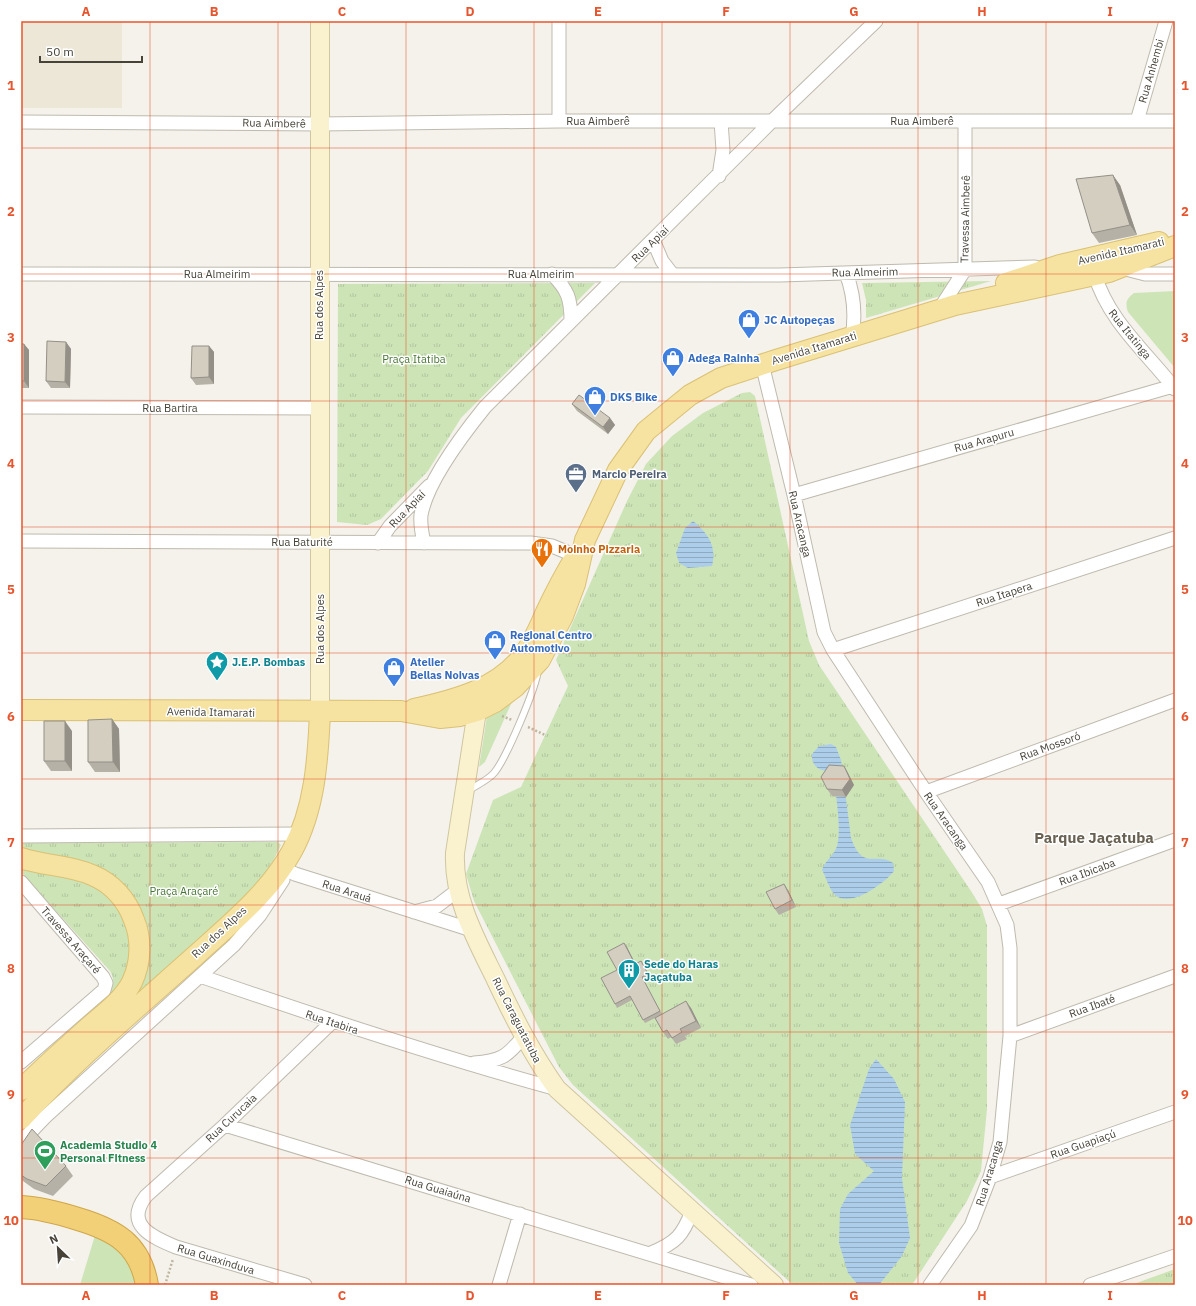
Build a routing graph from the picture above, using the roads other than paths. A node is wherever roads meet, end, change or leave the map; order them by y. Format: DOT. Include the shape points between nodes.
graph roads {
  1 [pos="320,21"];
  2 [pos="558,21"];
  3 [pos="876,21"];
  4 [pos="1166,21"];
  5 [pos="721,121"];
  6 [pos="772,121"];
  7 [pos="965,121"];
  8 [pos="1136,121"];
  9 [pos="1175,121"];
  10 [pos="21,122"];
  11 [pos="559,122"];
  12 [pos="320,124"];
  13 [pos="719,176"];
  14 [pos="1175,238"];
  15 [pos="653,240"];
  16 [pos="1152,244"];
  17 [pos="1175,246"];
  18 [pos="1060,265"];
  19 [pos="1122,268"];
  20 [pos="964,271"];
  21 [pos="846,272"];
  22 [pos="21,274"];
  23 [pos="552,274"];
  24 [pos="619,274"];
  25 [pos="672,274"];
  26 [pos="1175,274"];
  27 [pos="319,275"];
  28 [pos="1094,275"];
  29 [pos="947,308"];
  30 [pos="570,321"];
  31 [pos="852,337"];
  32 [pos="762,364"];
  33 [pos="1174,387"];
  34 [pos="21,408"];
  35 [pos="320,408"];
  36 [pos="437,478"];
  37 [pos="794,495"];
  38 [pos="1175,538"];
  39 [pos="21,541"];
  40 [pos="320,542"];
  41 [pos="378,542"];
  42 [pos="424,543"];
  43 [pos="581,551"];
  44 [pos="833,650"];
  45 [pos="540,660"];
  46 [pos="514,666"];
  47 [pos="1175,700"];
  48 [pos="21,710"];
  49 [pos="477,711"];
  50 [pos="320,712"];
  51 [pos="401,712"];
  52 [pos="926,792"];
  53 [pos="464,793"];
  54 [pos="300,834"];
  55 [pos="21,836"];
  56 [pos="1175,840"];
  57 [pos="21,858"];
  58 [pos="285,870"];
  59 [pos="21,882"];
  60 [pos="458,890"];
  61 [pos="999,904"];
  62 [pos="412,912"];
  63 [pos="472,930"];
  64 [pos="200,976"];
  65 [pos="1175,976"];
  66 [pos="332,1022"];
  67 [pos="523,1036"];
  68 [pos="1010,1036"];
  69 [pos="21,1062"];
  70 [pos="464,1064"];
  71 [pos="557,1089"];
  72 [pos="21,1090"];
  73 [pos="1175,1112"];
  74 [pos="21,1118"];
  75 [pos="225,1125"];
  76 [pos="21,1142"];
  77 [pos="990,1177"];
  78 [pos="21,1207"];
  79 [pos="692,1211"];
  80 [pos="520,1214"];
  81 [pos="138,1218"];
  82 [pos="651,1254"];
  83 [pos="1175,1256"];
  84 [pos="147,1285"];
  85 [pos="305,1285"];
  86 [pos="499,1285"];
  87 [pos="751,1285"];
  88 [pos="774,1285"];
  89 [pos="930,1285"];
  90 [pos="1090,1285"];
  1 -- 12 [label="street, Rua dos Alpes"];
  2 -- 11 [label="street"];
  3 -- 6 [label="street, Rua Apiaí"];
  4 -- 8 [label="street, Rua Anhembi"];
  5 -- 6 [label="street, Rua Aimberê"];
  5 -- 11 [label="street, Rua Aimberê"];
  5 -- 13 [label="street" via="723,150"];
  6 -- 7 [label="street, Rua Aimberê"];
  6 -- 13 [label="street, Rua Apiaí"];
  7 -- 8 [label="street, Rua Aimberê"];
  7 -- 20 [label="street, Travessa Aimberê"];
  8 -- 9 [label="street, Rua Aimberê"];
  10 -- 12 [label="street, Rua Aimberê"];
  11 -- 12 [label="street, Rua Aimberê"];
  12 -- 27 [label="street, Rua dos Alpes"];
  13 -- 15 [label="street, Rua Apiaí"];
  14 -- 16 [label="main road, Avenida Itamarati"];
  15 -- 24 [label="street, Rua Apiaí"];
  15 -- 25 [label="street" via="662,261"];
  16 -- 18 [label="main road, Avenida Itamarati"];
  16 -- 28 [label="main road" via="1101,265"];
  17 -- 19 [label="main road, Avenida Itamarati"];
  18 -- 20 [label="street, Rua Almeirim"];
  18 -- 29 [label="main road, Avenida Itamarati" via="1006,283"];
  19 -- 26 [label="street" via="1145,274"];
  19 -- 28 [label="main road, Avenida Itamarati"];
  20 -- 21 [label="street, Rua Almeirim"];
  20 -- 29 [label="street, Travessa Aimberê"];
  21 -- 25 [label="street, Rua Almeirim" via="780,275"];
  21 -- 31 [label="street" via="854,302 855,320"];
  22 -- 27 [label="street, Rua Almeirim"];
  23 -- 24 [label="street, Rua Almeirim"];
  23 -- 27 [label="street, Rua Almeirim"];
  23 -- 30 [label="street" via="570,298"];
  24 -- 25 [label="street, Rua Almeirim"];
  24 -- 30 [label="street, Rua Apiaí"];
  27 -- 35 [label="street, Rua dos Alpes"];
  28 -- 29 [label="main road, Avenida Itamarati"];
  28 -- 33 [label="street, Rua Itatinga" via="1112,314"];
  29 -- 31 [label="main road, Avenida Itamarati"];
  30 -- 36 [label="street, Rua Apiaí" via="485,407 458,441"];
  31 -- 32 [label="main road, Avenida Itamarati"];
  32 -- 37 [label="street, Rua Aracanga"];
  32 -- 43 [label="main road, Avenida Itamarati" via="721,378 690,395 646,431 618,470"];
  33 -- 37 [label="street, Rua Arapuru"];
  34 -- 35 [label="street, Rua Bartira"];
  35 -- 40 [label="street, Rua dos Alpes"];
  36 -- 41 [label="street, Rua Apiaí" via="390,526"];
  36 -- 42 [label="street, Rua Apiaí" via="422,515"];
  37 -- 44 [label="street, Rua Aracanga" via="824,632"];
  38 -- 44 [label="street, Rua Itapera"];
  39 -- 40 [label="street, Rua Baturité"];
  40 -- 41 [label="street, Rua Baturité"];
  40 -- 50 [label="street, Rua dos Alpes"];
  41 -- 42 [label="street, Rua Baturité"];
  42 -- 43 [label="street, Rua Baturité" via="531,543"];
  43 -- 45 [label="main road, Avenida Itamarati" via="576,584"];
  43 -- 46 [label="main road, Avenida Itamarati" via="562,578 536,634"];
  44 -- 52 [label="street, Rua Aracanga"];
  45 -- 49 [label="main road, Avenida Itamarati" via="515,687 495,702"];
  45 -- 53 [label="lane" via="537,679 497,770"];
  46 -- 49 [label="main road" via="503,682 481,699"];
  46 -- 51 [label="main road, Avenida Itamarati" via="483,689"];
  47 -- 52 [label="street, Rua Mossoró"];
  48 -- 50 [label="main road, Avenida Itamarati"];
  49 -- 51 [label="main road, Avenida Itamarati" via="440,718"];
  49 -- 53 [label="street, Rua Caraguatatuba"];
  50 -- 51 [label="main road, Avenida Itamarati"];
  50 -- 54 [label="main road, Rua dos Alpes" via="314,784"];
  52 -- 61 [label="street, Rua Aracanga" via="988,882"];
  53 -- 60 [label="street, Rua Caraguatatuba" via="456,853 455,872"];
  54 -- 55 [label="street"];
  54 -- 58 [label="main road, Rua dos Alpes"];
  56 -- 61 [label="street, Rua Ibicaba"];
  57 -- 72 [label="main road" via="49,866 79,870 106,883 119,893 130,908 139,937 137,970 131,983 115,1004"];
  58 -- 62 [label="street, Rua Arauá"];
  58 -- 64 [label="street, Rua dos Alpes" via="260,915 248,930"];
  58 -- 74 [label="main road, Rua dos Alpes"];
  59 -- 69 [label="street, Travessa Araçaré" via="106,983 104,990"];
  60 -- 62 [label="street" via="437,906"];
  60 -- 63 [label="street, Rua Caraguatatuba"];
  61 -- 68 [label="street, Rua Aracanga" via="1007,925 1010,948"];
  62 -- 63 [label="street, Rua Arauá"];
  63 -- 67 [label="street, Rua Caraguatatuba"];
  64 -- 66 [label="street, Rua Itabira"];
  64 -- 76 [label="street, Rua dos Alpes" via="45,1117"];
  65 -- 68 [label="street, Rua Ibaté"];
  66 -- 70 [label="street, Rua Itabira"];
  66 -- 75 [label="street, Rua Curucaia"];
  67 -- 70 [label="street, Rua Itabira" via="503,1057"];
  67 -- 71 [label="street, Rua Caraguatatuba"];
  68 -- 77 [label="street, Rua Aracanga" via="1000,1142"];
  70 -- 71 [label="street, Rua Itabira"];
  71 -- 79 [label="street, Rua Caraguatatuba"];
  73 -- 77 [label="street, Rua Guapiaçú"];
  75 -- 80 [label="street, Rua Guaiaúna"];
  75 -- 81 [label="street, Rua Curucaia" via="146,1196 138,1208"];
  77 -- 89 [label="street, Rua Aracanga" via="972,1226"];
  78 -- 84 [label="highway" via="50,1210 103,1226 122,1239 137,1256"];
  79 -- 82 [label="street" via="676,1241"];
  79 -- 88 [label="street, Rua Caraguatatuba"];
  80 -- 82 [label="street, Rua Guaiaúna"];
  80 -- 86 [label="street"];
  81 -- 85 [label="street, Rua Guaxinduva" via="150,1236 176,1247"];
  82 -- 87 [label="street, Rua Guaiaúna"];
  83 -- 90 [label="street"];
}
